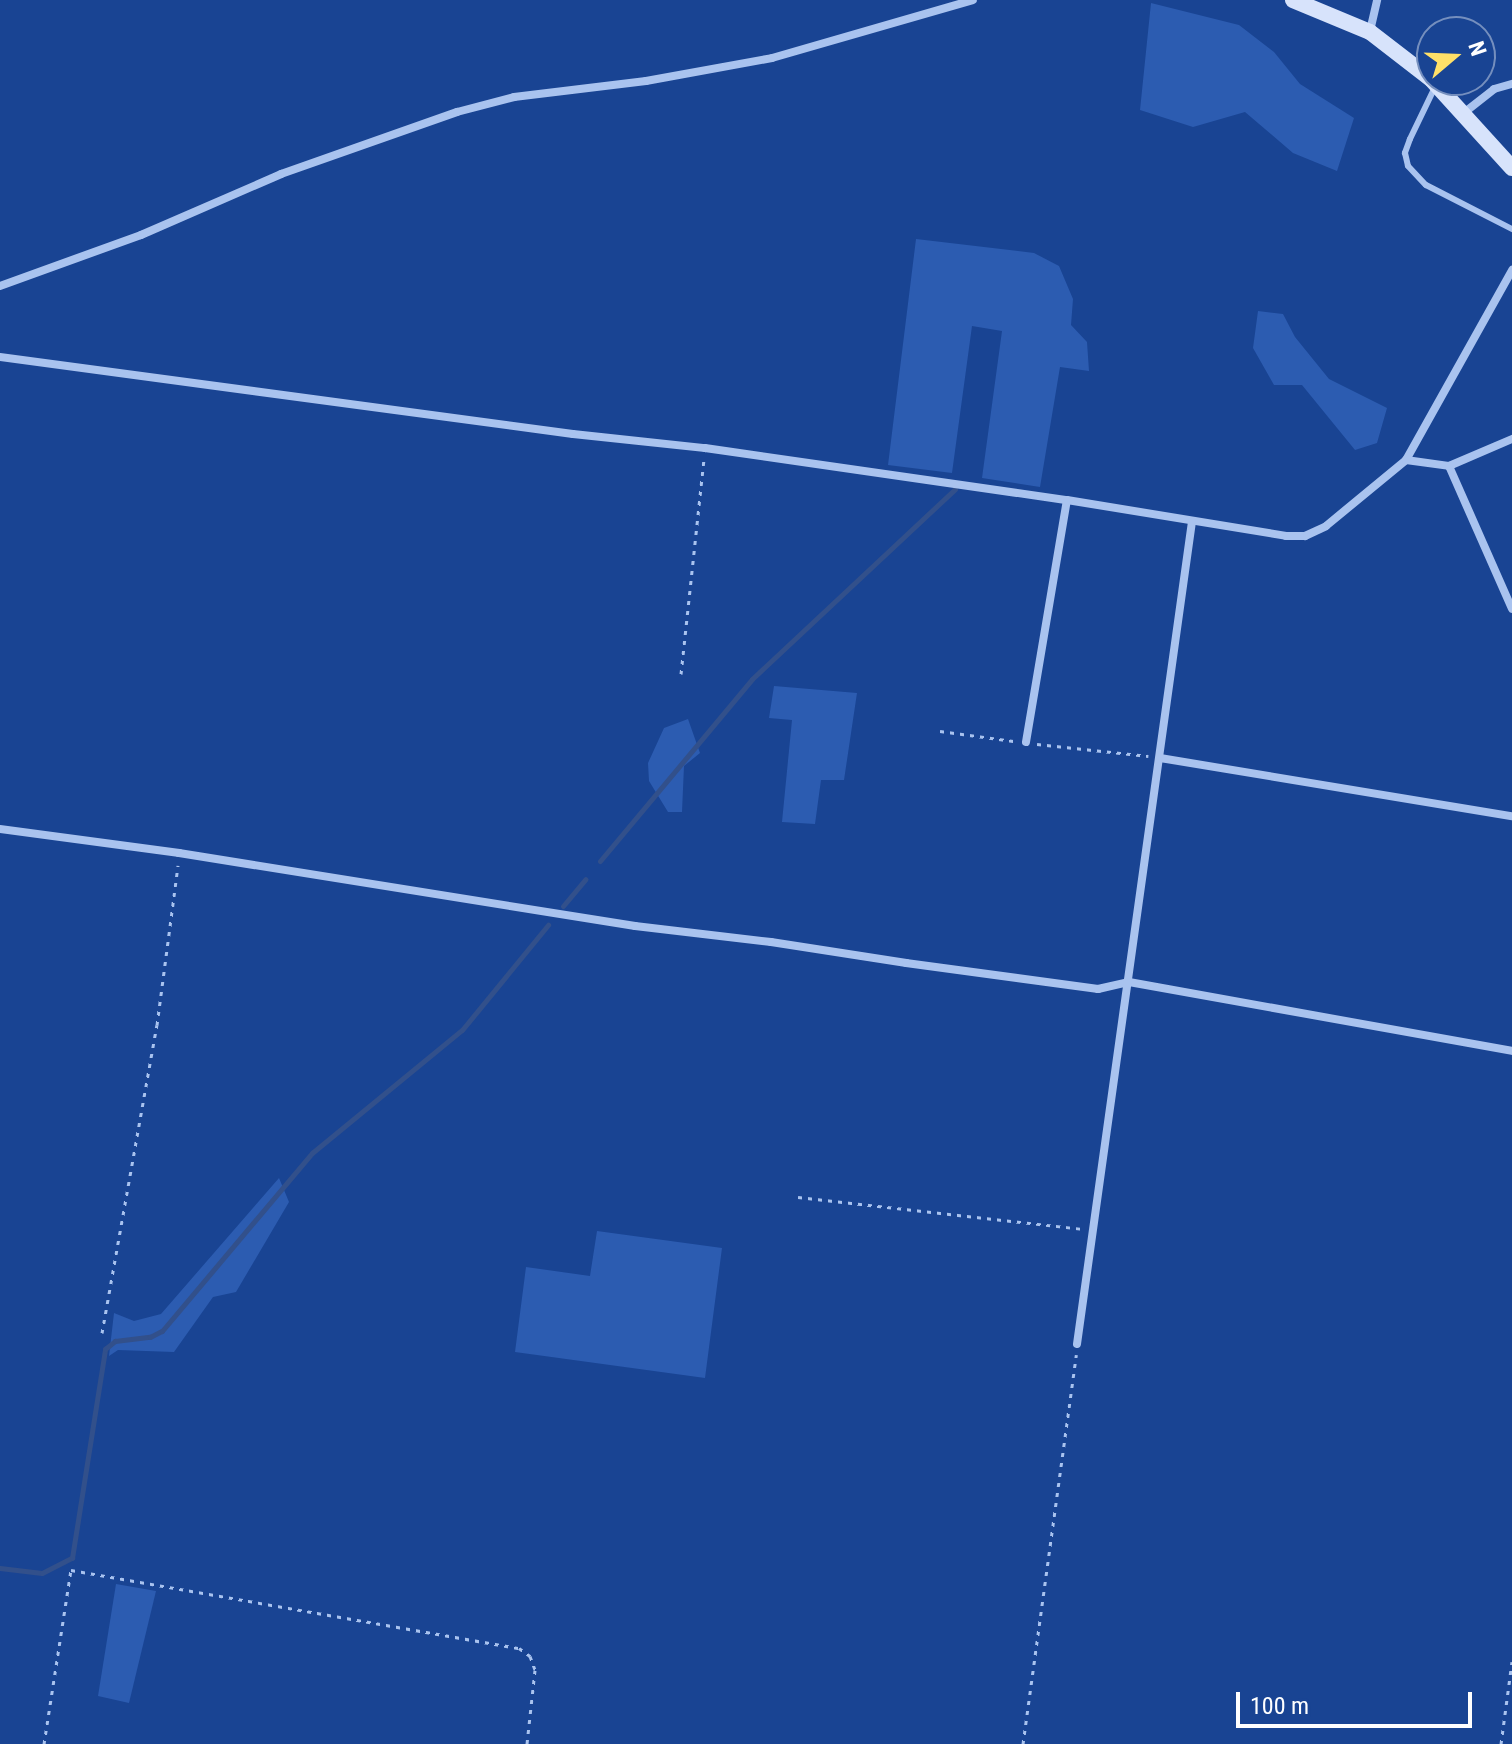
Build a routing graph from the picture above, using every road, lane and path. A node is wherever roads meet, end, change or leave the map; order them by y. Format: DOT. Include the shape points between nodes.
graph roads {
  1 [pos="973,0"];
  2 [pos="1293,0"];
  3 [pos="1377,0"];
  4 [pos="1370,32"];
  5 [pos="1416,67"];
  6 [pos="1512,84"];
  7 [pos="1428,96"];
  8 [pos="1449,96"];
  9 [pos="1465,112"];
  10 [pos="1512,168"];
  11 [pos="1512,229"];
  12 [pos="1512,270"];
  13 [pos="0,286"];
  14 [pos="0,357"];
  15 [pos="1512,439"];
  16 [pos="705,448"];
  17 [pos="1406,460"];
  18 [pos="1449,466"];
  19 [pos="1067,500"];
  20 [pos="1192,522"];
  21 [pos="1512,609"];
  22 [pos="681,674"];
  23 [pos="940,731"];
  24 [pos="1026,742"];
  25 [pos="1160,758"];
  26 [pos="1512,816"];
  27 [pos="0,829"];
  28 [pos="179,853"];
  29 [pos="1129,982"];
  30 [pos="1512,1051"];
  31 [pos="798,1197"];
  32 [pos="1090,1230"];
  33 [pos="102,1333"];
  34 [pos="1077,1344"];
  35 [pos="1512,1662"];
  36 [pos="44,1744"];
  37 [pos="527,1744"];
  38 [pos="1023,1744"];
  39 [pos="1501,1744"];
  1 -- 13 [label="street" via="772,58 472,107 281,174 141,235"];
  2 -- 4 [label="main road"];
  3 -- 4 [label="street"];
  4 -- 5 [label="main road"];
  6 -- 9 [label="street" via="1494,89"];
  7 -- 11 [label="lane" via="1405,153 1408,166 1426,185"];
  8 -- 9 [label="main road"];
  9 -- 10 [label="main road"];
  12 -- 17 [label="street"];
  14 -- 16 [label="street"];
  15 -- 18 [label="street"];
  16 -- 19 [label="street"];
  16 -- 22 [label="path"];
  17 -- 18 [label="street"];
  17 -- 20 [label="street" via="1326,526 1305,536"];
  18 -- 21 [label="street"];
  19 -- 20 [label="street"];
  19 -- 24 [label="street"];
  20 -- 25 [label="street"];
  23 -- 24 [label="path"];
  24 -- 25 [label="path"];
  25 -- 26 [label="street"];
  25 -- 29 [label="street"];
  27 -- 28 [label="street"];
  28 -- 29 [label="street" via="635,926 1098,989"];
  28 -- 33 [label="path" via="157,1025"];
  29 -- 30 [label="street"];
  29 -- 32 [label="street"];
  31 -- 32 [label="path"];
  32 -- 34 [label="street"];
  34 -- 38 [label="path"];
  35 -- 39 [label="path"];
  36 -- 37 [label="path" via="71,1570 519,1648 530,1656 535,1670"];
}
